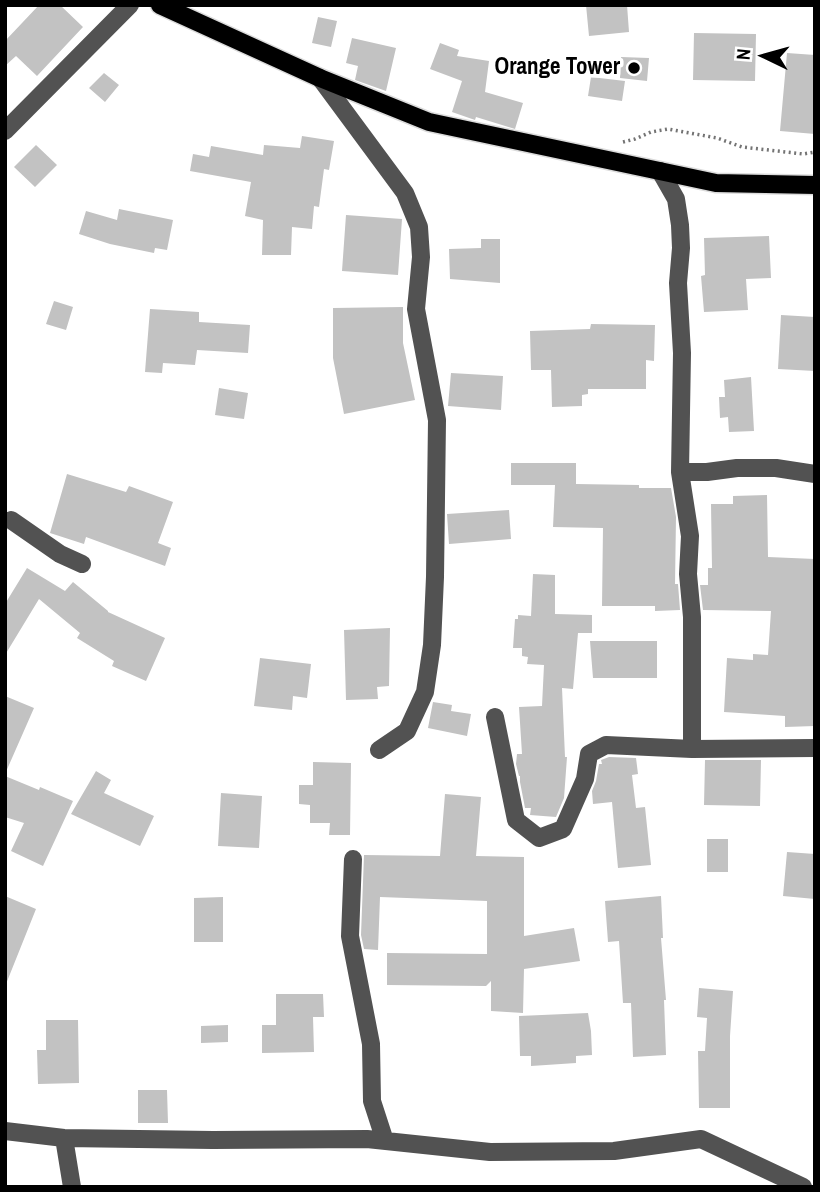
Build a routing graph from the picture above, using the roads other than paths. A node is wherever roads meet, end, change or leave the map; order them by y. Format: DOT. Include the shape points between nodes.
graph roads {
  1 [pos="130,5"];
  2 [pos="160,5"];
  3 [pos="320,78"];
  4 [pos="5,131"];
  5 [pos="660,171"];
  6 [pos="815,185"];
  7 [pos="680,472"];
  8 [pos="815,474"];
  9 [pos="7,523"];
  10 [pos="82,564"];
  11 [pos="495,717"];
  12 [pos="815,748"];
  13 [pos="692,749"];
  14 [pos="379,750"];
  15 [pos="353,859"];
  16 [pos="5,1131"];
  17 [pos="64,1138"];
  18 [pos="385,1141"];
  19 [pos="72,1187"];
  20 [pos="803,1187"];
  1 -- 4 [label="street"];
  2 -- 3 [label="main road"];
  3 -- 5 [label="main road" via="429,122"];
  3 -- 14 [label="street" via="405,192 419,227 416,309 437,420 435,577 425,692 407,731"];
  5 -- 6 [label="main road" via="716,183"];
  5 -- 7 [label="street" via="676,199 680,225"];
  7 -- 8 [label="street" via="776,468"];
  7 -- 13 [label="street" via="690,536"];
  9 -- 10 [label="street"];
  11 -- 13 [label="street" via="516,820 539,838 563,829 585,779 589,754 606,745"];
  12 -- 13 [label="street"];
  15 -- 18 [label="street" via="350,936 371,1044 372,1101"];
  16 -- 17 [label="street"];
  17 -- 18 [label="street"];
  17 -- 19 [label="street"];
  18 -- 20 [label="street" via="490,1152 614,1151 701,1139"];
}
